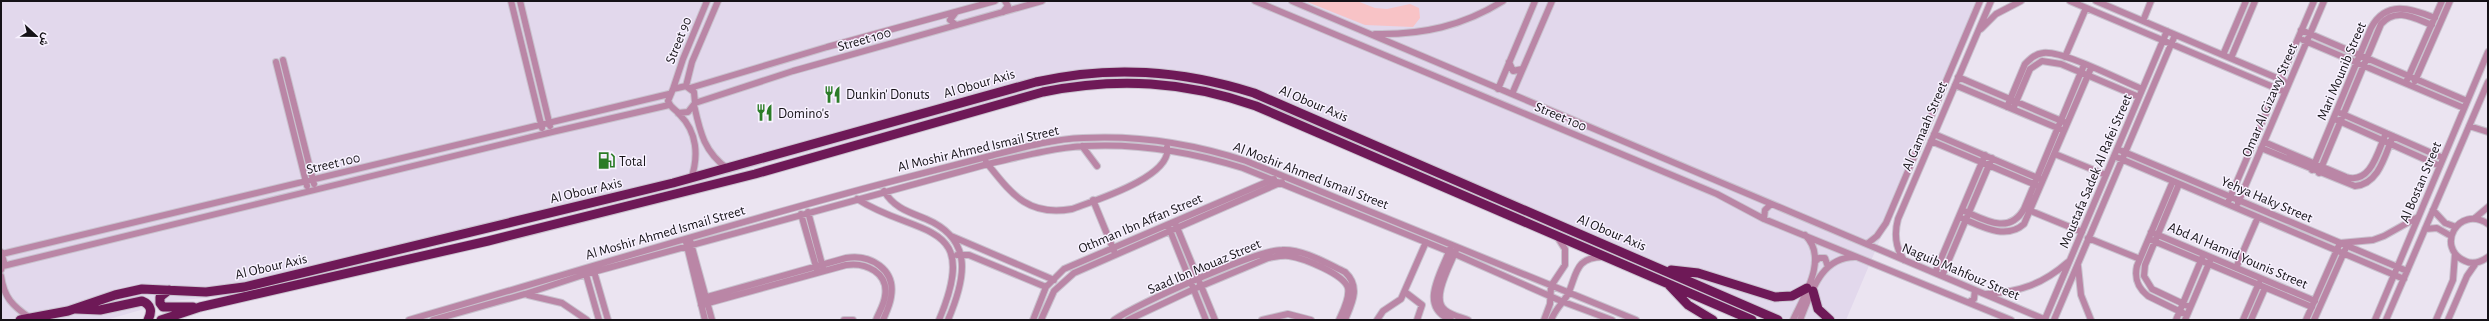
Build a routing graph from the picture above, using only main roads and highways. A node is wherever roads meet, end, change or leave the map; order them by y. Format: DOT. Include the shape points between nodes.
graph roads {
  1 [pos="1666,270"];
  2 [pos="1666,282"];
  3 [pos="169,290"];
  4 [pos="200,307"];
  5 [pos="76,309"];
  6 [pos="20,320"];
  7 [pos="148,320"];
  8 [pos="160,320"];
  9 [pos="1713,320"];
  10 [pos="1752,320"];
  11 [pos="1778,320"];
  12 [pos="1830,320"];
  1 -- 3 [label="highway, Al Obour Axis" via="1254,93 1201,78 1164,72 1109,71 1054,78 692,179 232,289 206,292"];
  1 -- 11 [label="highway, Al Obour Axis"];
  1 -- 12 [label="highway" via="1692,272 1781,297 1810,289 1818,308"];
  2 -- 4 [label="highway, Al Obour Axis" via="1256,106 1230,97 1164,84 1096,83 1043,92 748,176 488,241"];
  2 -- 9 [label="highway" via="1688,305"];
  2 -- 10 [label="highway, Al Obour Axis"];
  3 -- 4 [label="highway" via="160,297 160,303 164,307"];
  3 -- 5 [label="highway, Al Obour Axis" via="129,292"];
  4 -- 8 [label="highway, Al Obour Axis"];
  5 -- 6 [label="highway, Al Obour Axis"];
  5 -- 7 [label="highway" via="100,310 142,301 151,310"];
}
